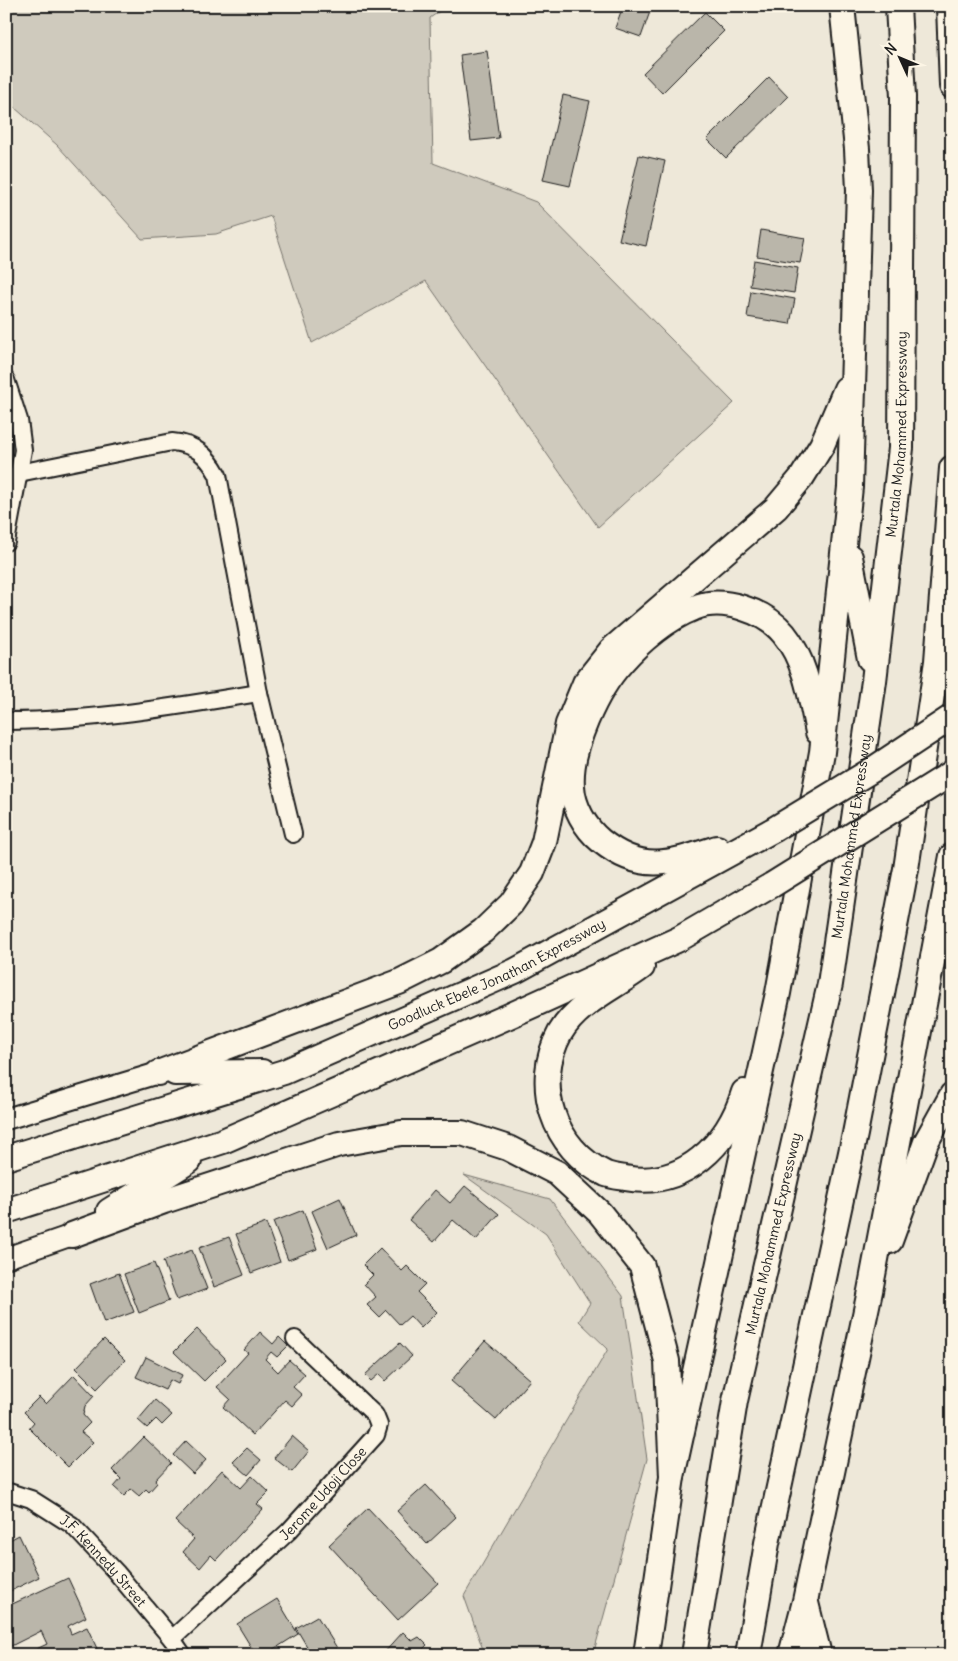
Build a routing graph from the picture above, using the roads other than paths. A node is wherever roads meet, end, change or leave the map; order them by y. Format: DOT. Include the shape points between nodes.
graph roads {
  1 [pos="842,6"];
  2 [pos="898,6"];
  3 [pos="949,6"];
  4 [pos="952,86"];
  5 [pos="853,368"];
  6 [pos="6,380"];
  7 [pos="952,468"];
  8 [pos="19,472"];
  9 [pos="845,533"];
  10 [pos="6,542"];
  11 [pos="874,681"];
  12 [pos="260,693"];
  13 [pos="952,717"];
  14 [pos="6,720"];
  15 [pos="822,752"];
  16 [pos="952,773"];
  17 [pos="293,834"];
  18 [pos="766,834"];
  19 [pos="952,856"];
  20 [pos="679,938"];
  21 [pos="778,993"];
  22 [pos="284,1072"];
  23 [pos="158,1073"];
  24 [pos="952,1095"];
  25 [pos="6,1118"];
  26 [pos="223,1140"];
  27 [pos="6,1158"];
  28 [pos="6,1211"];
  29 [pos="72,1236"];
  30 [pos="6,1258"];
  31 [pos="870,1291"];
  32 [pos="295,1339"];
  33 [pos="672,1477"];
  34 [pos="6,1490"];
  35 [pos="805,1601"];
  36 [pos="651,1617"];
  37 [pos="172,1639"];
  38 [pos="748,1650"];
  39 [pos="183,1655"];
  40 [pos="635,1655"];
  41 [pos="646,1655"];
  42 [pos="694,1655"];
  43 [pos="790,1655"];
  44 [pos="819,1655"];
  1 -- 5 [label="highway" via="859,190"];
  2 -- 11 [label="highway, Murtala Mohammed Expressway" via="903,97 901,448"];
  3 -- 4 [label="highway"];
  5 -- 9 [label="highway" via="850,488"];
  5 -- 23 [label="highway" via="835,418 802,478 776,508 612,648 586,683 568,724 544,842 532,873 511,904 483,931 441,961 399,982"];
  6 -- 8 [label="street" via="20,428 23,450"];
  7 -- 38 [label="highway" via="937,660 906,869 855,1134 768,1534"];
  8 -- 10 [label="street"];
  8 -- 12 [label="street" via="172,442 187,444 209,460 218,475"];
  9 -- 11 [label="highway"];
  9 -- 15 [label="highway"];
  11 -- 42 [label="highway, Murtala Mohammed Expressway" via="830,984 735,1401"];
  12 -- 14 [label="street" via="139,712 53,721"];
  12 -- 17 [label="street"];
  13 -- 18 [label="highway, Goodluck Ebele Jonathan Expressway, bridge"];
  15 -- 18 [label="highway" via="804,670 784,634 769,620 749,610 714,605 695,607 649,637 622,662 603,687 582,735 572,786 578,812 595,836 616,854 639,863 661,864"];
  15 -- 21 [label="highway"];
  16 -- 20 [label="highway, bridge" via="772,885"];
  18 -- 22 [label="highway, Goodluck Ebele Jonathan Expressway" via="515,971"];
  19 -- 31 [label="highway"];
  20 -- 21 [label="highway" via="578,1012 561,1032 548,1060 547,1094 557,1126 578,1154 607,1174 641,1181 676,1175 704,1156 724,1135 733,1121"];
  20 -- 26 [label="highway"];
  21 -- 33 [label="highway"];
  22 -- 23 [label="highway"];
  22 -- 27 [label="highway, Goodluck Ebele Jonathan Expressway"];
  23 -- 25 [label="main road"];
  24 -- 31 [label="highway" via="926,1142"];
  26 -- 28 [label="highway"];
  26 -- 29 [label="highway"];
  29 -- 30 [label="main road"];
  29 -- 33 [label="highway" via="164,1201 339,1144 401,1133 462,1133 508,1148 557,1173 600,1212 642,1266 667,1360"];
  31 -- 35 [label="highway"];
  32 -- 37 [label="street, Jerome Udoji Close" via="375,1416 379,1425 376,1435 289,1531"];
  33 -- 36 [label="highway"];
  34 -- 37 [label="street, J.F. Kennedy Street" via="31,1499 72,1525"];
  35 -- 43 [label="highway"];
  35 -- 44 [label="highway"];
  36 -- 40 [label="highway"];
  36 -- 41 [label="highway"];
  37 -- 39 [label="street, J.F. Kennedy Street"];
}
